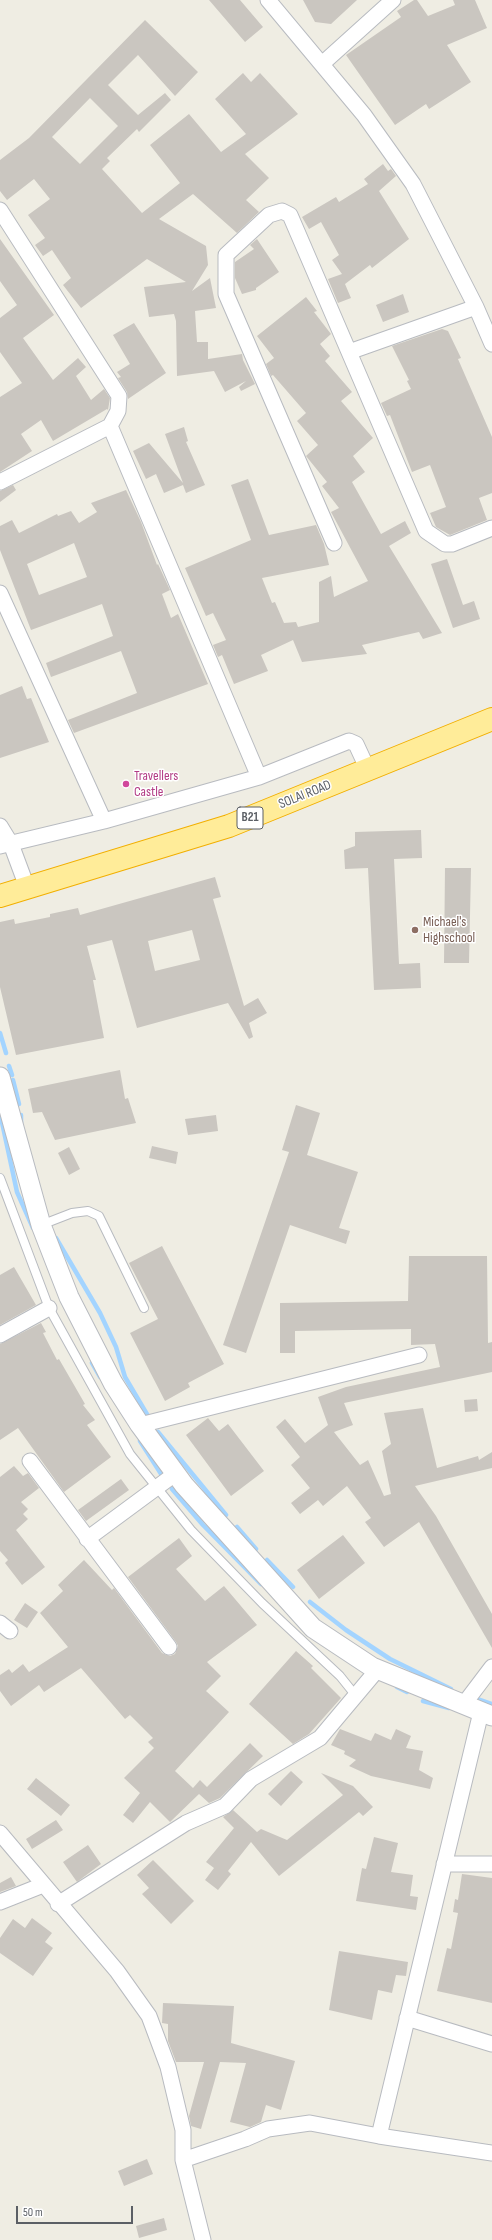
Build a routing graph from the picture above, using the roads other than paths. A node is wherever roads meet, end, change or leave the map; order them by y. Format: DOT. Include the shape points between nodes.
graph roads {
  1 [pos="268,0"];
  2 [pos="393,0"];
  3 [pos="322,64"];
  4 [pos="0,210"];
  5 [pos="476,307"];
  6 [pos="492,344"];
  7 [pos="349,352"];
  8 [pos="110,426"];
  9 [pos="0,482"];
  10 [pos="492,528"];
  11 [pos="334,544"];
  12 [pos="0,593"];
  13 [pos="492,719"];
  14 [pos="368,770"];
  15 [pos="259,777"];
  16 [pos="104,821"];
  17 [pos="0,826"];
  18 [pos="6,845"];
  19 [pos="27,887"];
  20 [pos="0,896"];
  21 [pos="0,1077"];
  22 [pos="0,1178"];
  23 [pos="41,1225"];
  24 [pos="49,1308"];
  25 [pos="144,1308"];
  26 [pos="0,1335"];
  27 [pos="419,1355"];
  28 [pos="140,1425"];
  29 [pos="30,1461"];
  30 [pos="175,1474"];
  31 [pos="156,1489"];
  32 [pos="87,1540"];
  33 [pos="169,1647"];
  34 [pos="492,1667"];
  35 [pos="378,1669"];
  36 [pos="356,1696"];
  37 [pos="464,1704"];
  38 [pos="486,1714"];
  39 [pos="0,1833"];
  40 [pos="444,1864"];
  41 [pos="492,1864"];
  42 [pos="43,1885"];
  43 [pos="0,1902"];
  44 [pos="58,1904"];
  45 [pos="407,2018"];
  46 [pos="492,2044"];
  47 [pos="379,2136"];
  48 [pos="492,2153"];
  49 [pos="183,2160"];
  50 [pos="203,2240"];
  1 -- 3 [label="street"];
  2 -- 3 [label="street"];
  3 -- 5 [label="street" via="364,115 413,184"];
  4 -- 8 [label="street" via="119,396 118,411"];
  5 -- 6 [label="street"];
  5 -- 7 [label="street"];
  7 -- 10 [label="street" via="426,531 445,544 452,544"];
  7 -- 11 [label="street" via="290,215 282,210 269,216 226,255 226,294"];
  8 -- 9 [label="street"];
  8 -- 15 [label="street"];
  12 -- 16 [label="street"];
  13 -- 14 [label="highway, SOLAI ROAD / B21"];
  14 -- 15 [label="street" via="356,744 349,741"];
  14 -- 19 [label="highway, SOLAI ROAD / B21" via="228,826"];
  15 -- 16 [label="street"];
  16 -- 18 [label="street"];
  17 -- 18 [label="street"];
  18 -- 19 [label="street"];
  19 -- 20 [label="highway, SOLAI ROAD / B21"];
  21 -- 23 [label="street"];
  22 -- 24 [label="lane"];
  23 -- 25 [label="lane" via="72,1213 88,1211 100,1216"];
  23 -- 28 [label="street" via="69,1297 113,1383"];
  24 -- 26 [label="street"];
  24 -- 31 [label="lane" via="130,1454"];
  27 -- 28 [label="street"];
  28 -- 30 [label="street"];
  29 -- 32 [label="street"];
  30 -- 31 [label="street"];
  30 -- 35 [label="street" via="313,1628"];
  31 -- 32 [label="street"];
  31 -- 36 [label="lane" via="191,1530 262,1603 340,1676"];
  32 -- 33 [label="street"];
  34 -- 37 [label="street"];
  35 -- 36 [label="street"];
  35 -- 37 [label="street"];
  36 -- 44 [label="street" via="320,1738 251,1779 225,1806 186,1823"];
  37 -- 38 [label="street"];
  38 -- 40 [label="street"];
  39 -- 42 [label="street"];
  40 -- 41 [label="street"];
  40 -- 45 [label="street"];
  42 -- 43 [label="street"];
  42 -- 44 [label="street"];
  44 -- 49 [label="street" via="117,1971 149,2016 168,2067 181,2123"];
  45 -- 46 [label="street"];
  45 -- 47 [label="street"];
  47 -- 48 [label="street"];
  47 -- 49 [label="street" via="310,2123 268,2129"];
  49 -- 50 [label="street"];
}
